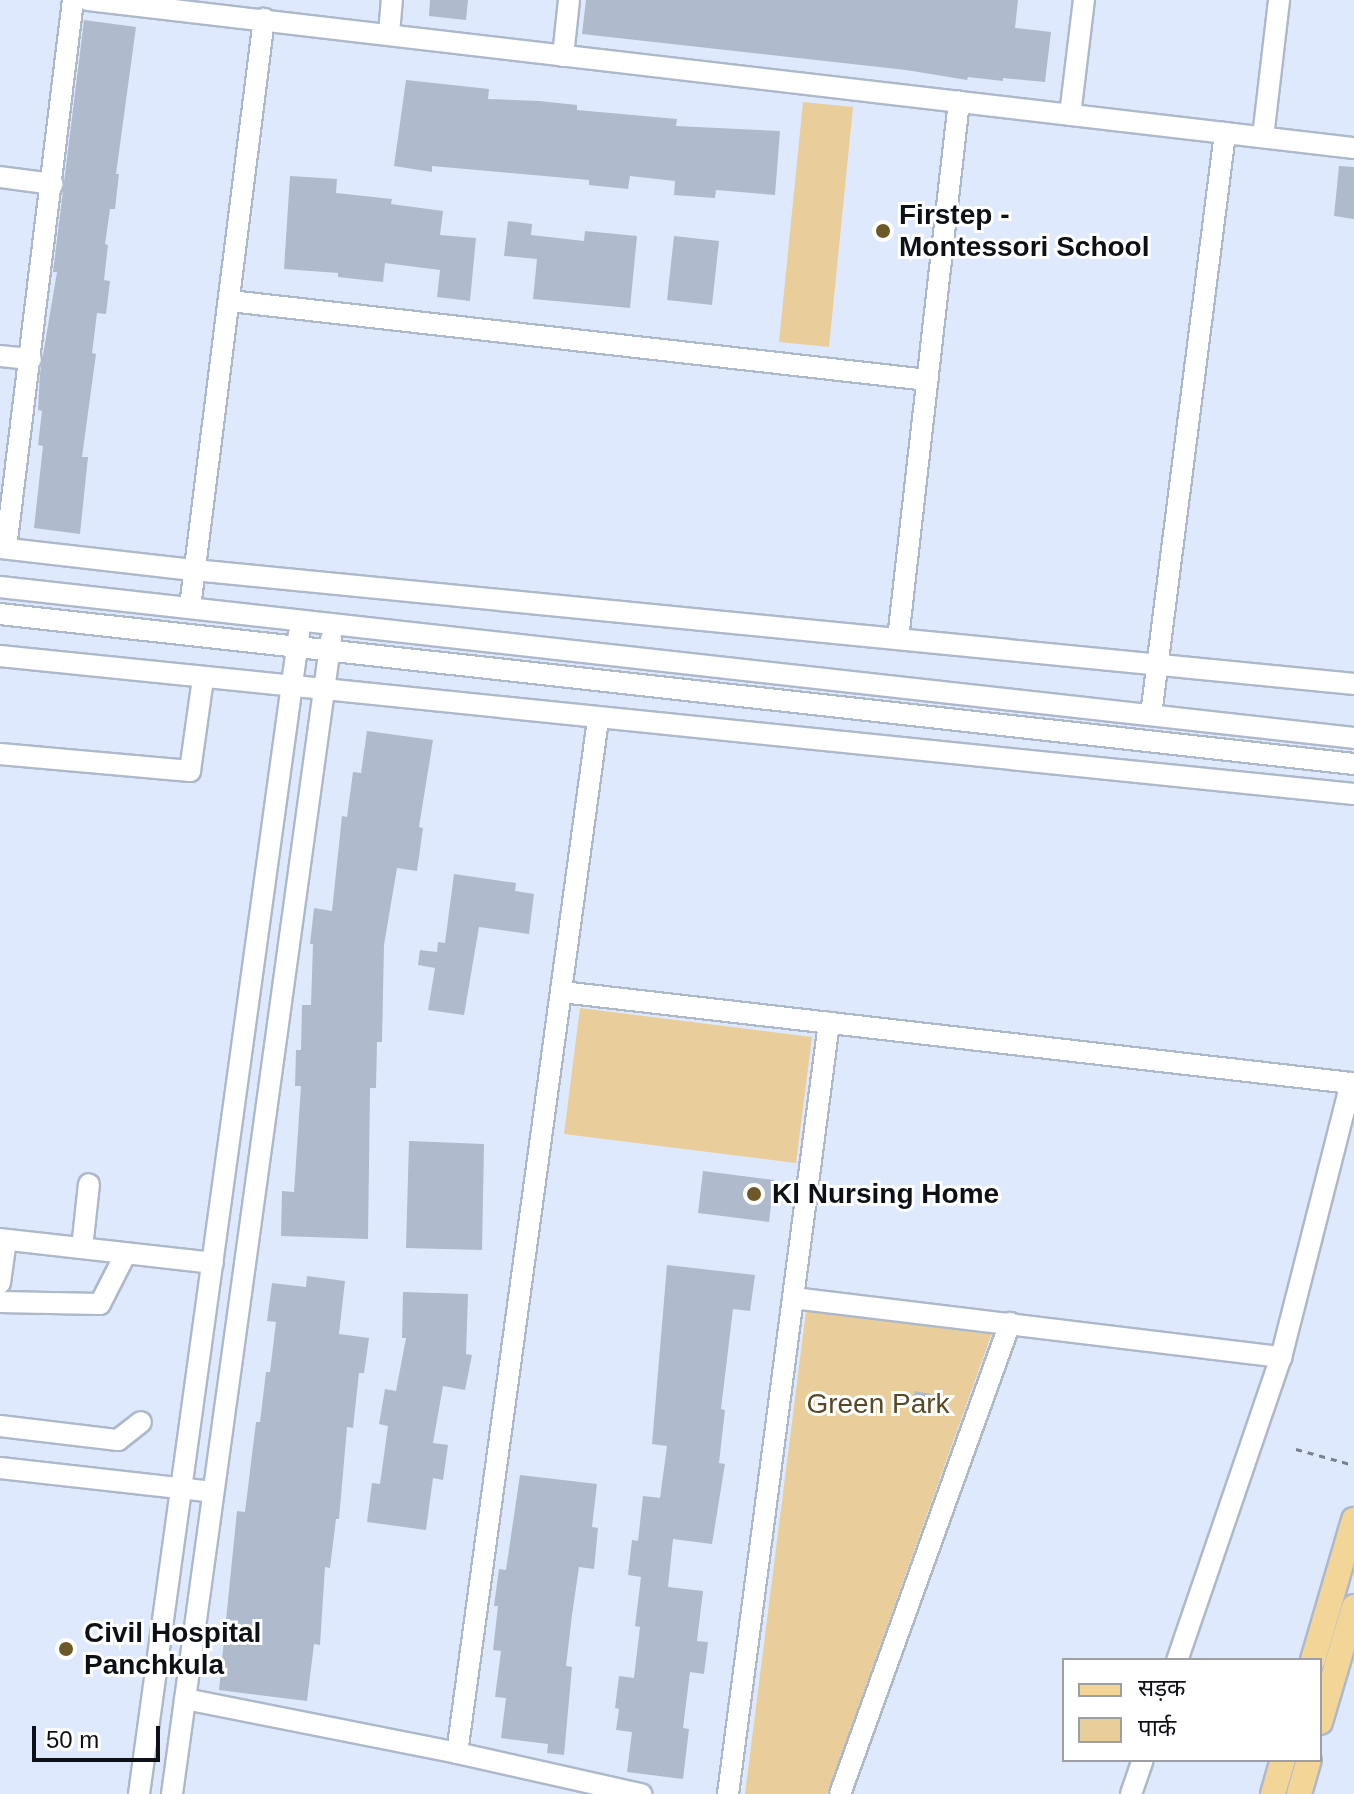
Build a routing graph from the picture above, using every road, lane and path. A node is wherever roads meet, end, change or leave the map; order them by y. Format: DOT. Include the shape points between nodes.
graph roads {
  1 [pos="73,0"];
  2 [pos="88,0"];
  3 [pos="392,0"];
  4 [pos="569,0"];
  5 [pos="1084,0"];
  6 [pos="1279,0"];
  7 [pos="264,19"];
  8 [pos="389,33"];
  9 [pos="563,56"];
  10 [pos="959,101"];
  11 [pos="1070,115"];
  12 [pos="1225,133"];
  13 [pos="1263,137"];
  14 [pos="1354,148"];
  15 [pos="0,177"];
  16 [pos="53,184"];
  17 [pos="230,301"];
  18 [pos="0,356"];
  19 [pos="31,359"];
  20 [pos="928,380"];
  21 [pos="3,548"];
  22 [pos="194,570"];
  23 [pos="0,587"];
  24 [pos="189,607"];
  25 [pos="0,614"];
  26 [pos="301,620"];
  27 [pos="333,623"];
  28 [pos="170,633"];
  29 [pos="200,636"];
  30 [pos="898,639"];
  31 [pos="298,647"];
  32 [pos="329,650"];
  33 [pos="0,656"];
  34 [pos="1157,665"];
  35 [pos="203,678"];
  36 [pos="1354,684"];
  37 [pos="292,688"];
  38 [pos="323,691"];
  39 [pos="1151,715"];
  40 [pos="598,719"];
  41 [pos="1354,738"];
  42 [pos="0,754"];
  43 [pos="1354,764"];
  44 [pos="1354,794"];
  45 [pos="562,992"];
  46 [pos="829,1023"];
  47 [pos="89,1184"];
  48 [pos="3,1240"];
  49 [pos="82,1248"];
  50 [pos="126,1253"];
  51 [pos="213,1263"];
  52 [pos="0,1283"];
  53 [pos="793,1298"];
  54 [pos="0,1302"];
  55 [pos="1010,1323"];
  56 [pos="1281,1357"];
  57 [pos="141,1422"];
  58 [pos="0,1426"];
  59 [pos="1296,1449"];
  60 [pos="1354,1465"];
  61 [pos="0,1468"];
  62 [pos="182,1488"];
  63 [pos="213,1492"];
  64 [pos="1354,1520"];
  65 [pos="1354,1607"];
  66 [pos="1178,1658"];
  67 [pos="1314,1658"];
  68 [pos="185,1699"];
  69 [pos="1322,1715"];
  70 [pos="457,1753"];
  71 [pos="1142,1762"];
  72 [pos="1282,1762"];
  73 [pos="1308,1762"];
  74 [pos="139,1794"];
  75 [pos="172,1794"];
  76 [pos="641,1794"];
  77 [pos="728,1794"];
  78 [pos="840,1794"];
  79 [pos="1131,1794"];
  80 [pos="1273,1794"];
  81 [pos="1299,1794"];
  1 -- 16 [label="street"];
  2 -- 7 [label="street"];
  3 -- 8 [label="street"];
  4 -- 9 [label="street"];
  5 -- 11 [label="street"];
  6 -- 13 [label="street"];
  7 -- 8 [label="street"];
  7 -- 17 [label="street"];
  8 -- 9 [label="street"];
  9 -- 10 [label="street"];
  10 -- 11 [label="street"];
  10 -- 20 [label="street"];
  11 -- 12 [label="street"];
  12 -- 13 [label="street"];
  12 -- 34 [label="street"];
  13 -- 14 [label="street"];
  15 -- 16 [label="street"];
  16 -- 19 [label="street"];
  17 -- 20 [label="street"];
  17 -- 22 [label="street"];
  18 -- 19 [label="street"];
  19 -- 21 [label="street"];
  20 -- 30 [label="street"];
  21 -- 22 [label="street"];
  22 -- 24 [label="street"];
  22 -- 30 [label="street"];
  23 -- 24 [label="street"];
  24 -- 26 [label="street"];
  24 -- 28 [label="street"];
  24 -- 29 [label="street"];
  25 -- 28 [label="street"];
  26 -- 27 [label="street"];
  26 -- 31 [label="street"];
  27 -- 32 [label="street"];
  27 -- 39 [label="street"];
  28 -- 29 [label="street"];
  29 -- 31 [label="street"];
  30 -- 34 [label="street"];
  31 -- 32 [label="street"];
  31 -- 37 [label="street"];
  32 -- 38 [label="street"];
  32 -- 43 [label="street"];
  33 -- 35 [label="street"];
  34 -- 36 [label="street"];
  34 -- 39 [label="street"];
  35 -- 37 [label="street"];
  35 -- 42 [label="street" via="190,771"];
  37 -- 38 [label="street"];
  37 -- 51 [label="street"];
  38 -- 40 [label="street"];
  38 -- 63 [label="street"];
  39 -- 41 [label="street"];
  40 -- 44 [label="street"];
  40 -- 45 [label="street"];
  45 -- 46 [label="street"];
  45 -- 70 [label="street"];
  46 -- 53 [label="street"];
  46 -- 56 [label="street" via="1351,1083"];
  47 -- 49 [label="street"];
  48 -- 49 [label="street"];
  48 -- 52 [label="street"];
  49 -- 50 [label="street"];
  50 -- 51 [label="street"];
  50 -- 54 [label="street" via="100,1304"];
  51 -- 62 [label="street"];
  53 -- 55 [label="street"];
  53 -- 77 [label="street"];
  55 -- 56 [label="street"];
  55 -- 78 [label="street"];
  56 -- 66 [label="street"];
  57 -- 58 [label="street" via="118,1440"];
  59 -- 60 [label="path"];
  61 -- 62 [label="street"];
  62 -- 63 [label="street"];
  62 -- 74 [label="street"];
  63 -- 68 [label="street"];
  64 -- 67 [label="main road"];
  65 -- 69 [label="main road"];
  68 -- 70 [label="street"];
  68 -- 75 [label="street"];
  70 -- 76 [label="street"];
  71 -- 79 [label="street"];
  72 -- 80 [label="main road"];
  73 -- 81 [label="main road"];
}
